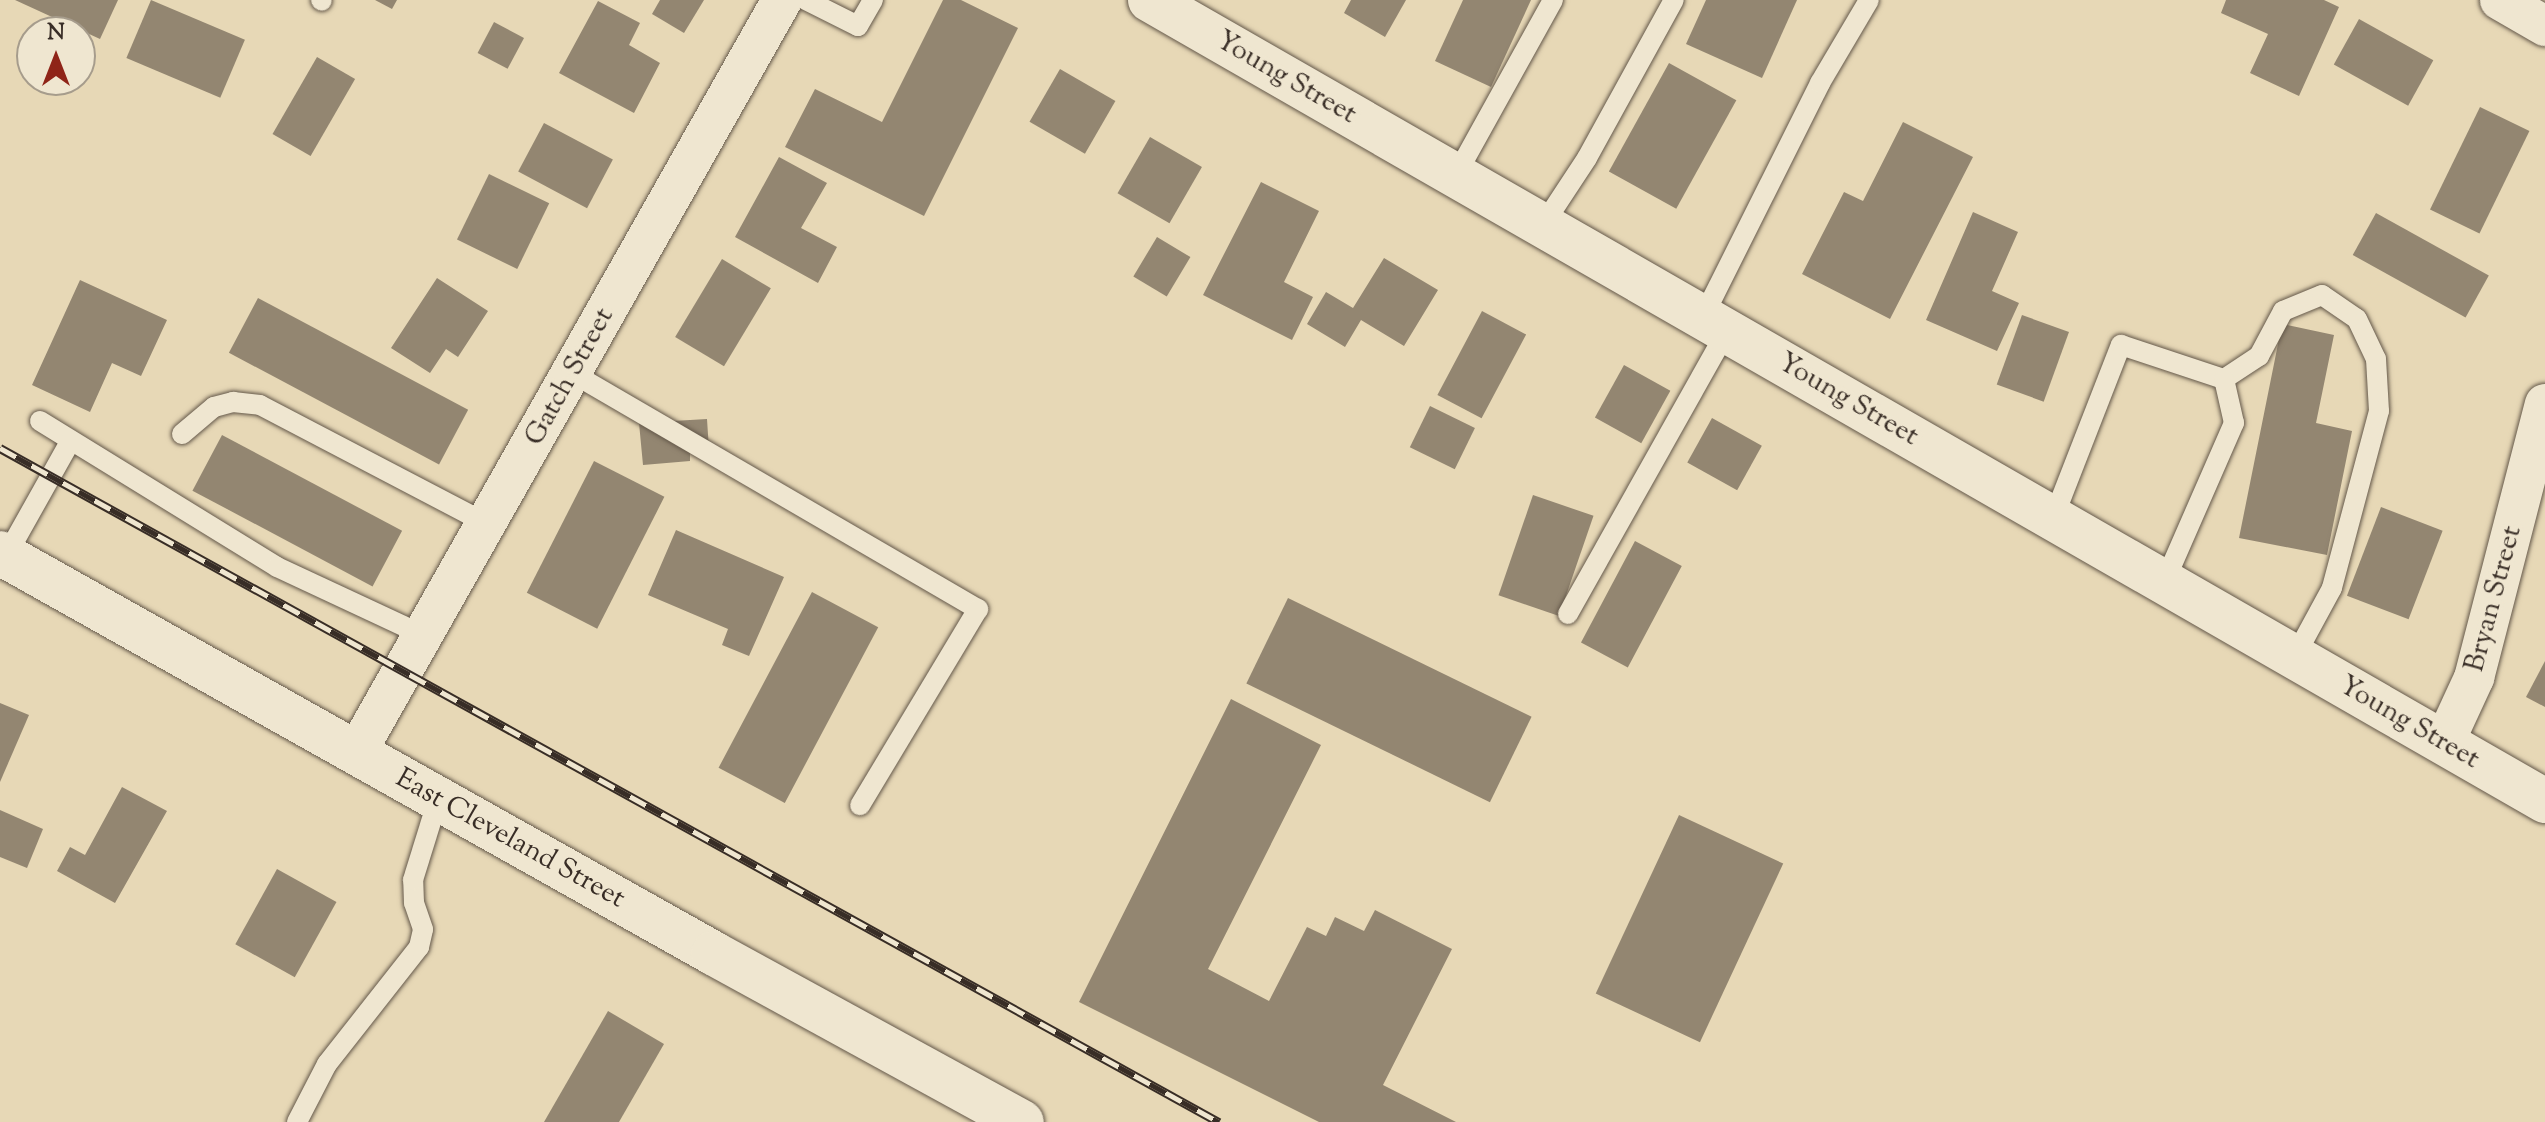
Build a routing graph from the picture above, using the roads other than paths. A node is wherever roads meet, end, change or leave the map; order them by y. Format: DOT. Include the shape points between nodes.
graph roads {
  1 [pos="782,0"];
  2 [pos="806,0"];
  3 [pos="873,0"];
  4 [pos="1150,0"];
  5 [pos="1553,0"];
  6 [pos="1674,0"];
  7 [pos="1869,0"];
  8 [pos="2500,0"];
  9 [pos="2545,26"];
  10 [pos="1456,175"];
  11 [pos="1543,225"];
  12 [pos="1715,324"];
  13 [pos="572,373"];
  14 [pos="2224,379"];
  15 [pos="2545,404"];
  16 [pos="40,421"];
  17 [pos="182,434"];
  18 [pos="70,442"];
  19 [pos="2053,519"];
  20 [pos="488,524"];
  21 [pos="3,554"];
  22 [pos="2164,583"];
  23 [pos="1568,614"];
  24 [pos="425,636"];
  25 [pos="2294,658"];
  26 [pos="2444,743"];
  27 [pos="356,753"];
  28 [pos="438,799"];
  29 [pos="2545,801"];
  30 [pos="860,805"];
  31 [pos="297,1122"];
  32 [pos="1022,1122"];
  1 -- 13 [label="street, Gatch Street"];
  2 -- 3 [label="lane" via="858,26"];
  4 -- 10 [label="main road, Young Street"];
  5 -- 10 [label="lane"];
  6 -- 11 [label="lane" via="1587,158"];
  7 -- 12 [label="lane" via="1820,83"];
  8 -- 9 [label="street"];
  10 -- 11 [label="main road, Young Street"];
  11 -- 12 [label="main road, Young Street"];
  12 -- 19 [label="main road, Young Street"];
  12 -- 23 [label="lane"];
  13 -- 20 [label="street, Gatch Street"];
  13 -- 30 [label="lane" via="978,609"];
  14 -- 19 [label="lane" via="2121,345"];
  14 -- 22 [label="lane" via="2234,423"];
  14 -- 25 [label="lane" via="2259,356 2283,311 2322,295 2357,319 2376,359 2379,411 2332,588"];
  15 -- 26 [label="street, Bryan Street" via="2474,678"];
  16 -- 18 [label="lane"];
  17 -- 20 [label="lane" via="214,407 233,402 260,405"];
  18 -- 21 [label="lane"];
  18 -- 24 [label="lane" via="277,567"];
  19 -- 22 [label="main road, Young Street"];
  20 -- 24 [label="street, Gatch Street"];
  21 -- 27 [label="main road, East Cleveland Street"];
  22 -- 25 [label="main road, Young Street"];
  24 -- 27 [label="street, Gatch Street"];
  25 -- 26 [label="main road, Young Street"];
  26 -- 29 [label="main road, Young Street"];
  27 -- 28 [label="main road, East Cleveland Street"];
  28 -- 31 [label="lane" via="413,880 423,929 419,947 327,1064"];
  28 -- 32 [label="main road, East Cleveland Street"];
}
